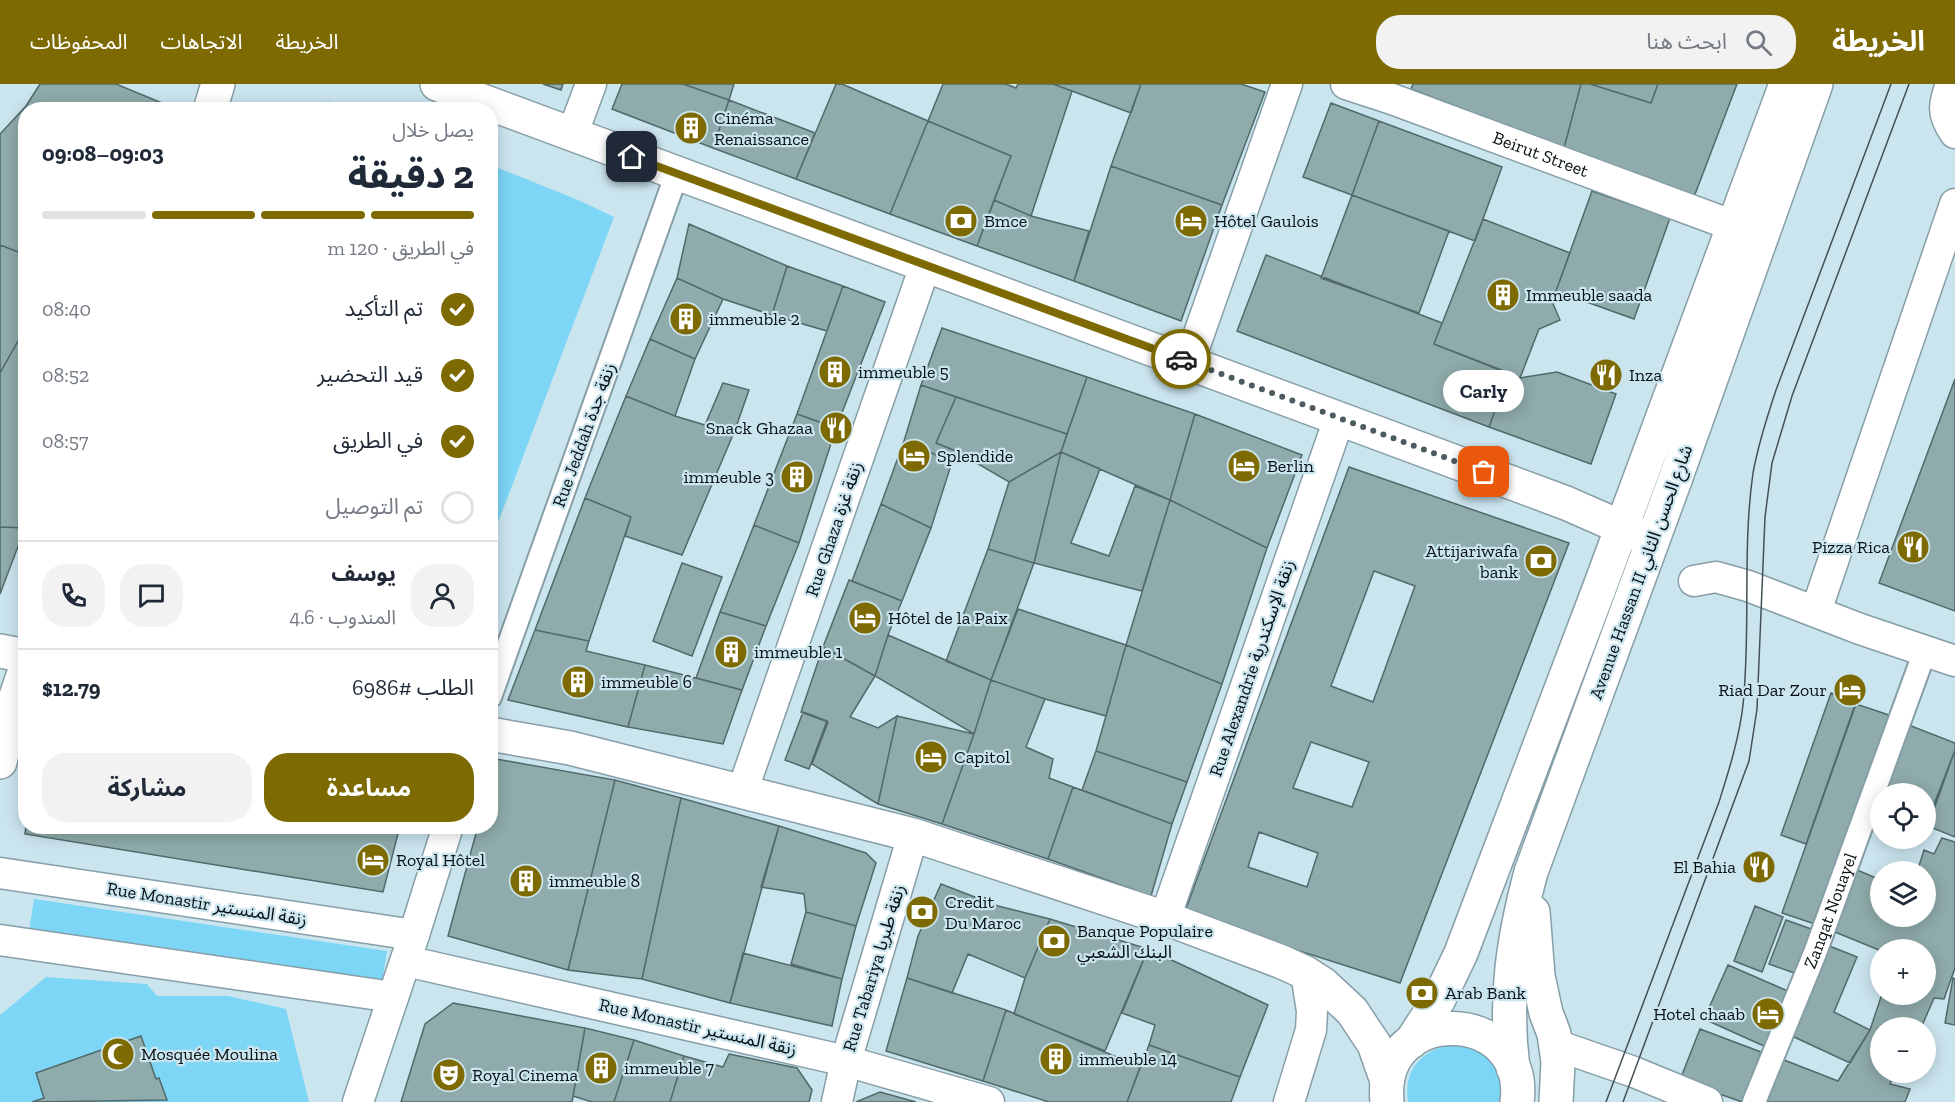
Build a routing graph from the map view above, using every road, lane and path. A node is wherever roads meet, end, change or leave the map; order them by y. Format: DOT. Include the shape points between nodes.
graph roads {
  1 [pos="218,84"];
  2 [pos="437,84"];
  3 [pos="591,84"];
  4 [pos="1287,84"];
  5 [pos="1346,84"];
  6 [pos="1786,84"];
  7 [pos="1816,84"];
  8 [pos="1951,84"];
  9 [pos="1395,91"];
  10 [pos="212,102"];
  11 [pos="485,102"];
  12 [pos="498,107"];
  13 [pos="1955,133"];
  14 [pos="572,135"];
  15 [pos="677,173"];
  16 [pos="1955,204"];
  17 [pos="1734,226"];
  18 [pos="926,266"];
  19 [pos="1189,362"];
  20 [pos="1339,419"];
  21 [pos="1622,527"];
  22 [pos="1653,541"];
  23 [pos="1694,581"];
  24 [pos="1816,611"];
  25 [pos="0,651"];
  26 [pos="1925,651"];
  27 [pos="18,654"];
  28 [pos="1955,661"];
  29 [pos="498,675"];
  30 [pos="18,690"];
  31 [pos="498,735"];
  32 [pos="0,762"];
  33 [pos="742,792"];
  34 [pos="446,834"];
  35 [pos="913,835"];
  36 [pos="1531,872"];
  37 [pos="0,873"];
  38 [pos="1165,918"];
  39 [pos="0,940"];
  40 [pos="410,948"];
  41 [pos="1306,973"];
  42 [pos="393,997"];
  43 [pos="1410,1042"];
  44 [pos="1556,1045"];
  45 [pos="846,1061"];
  46 [pos="1513,1068"];
  47 [pos="1387,1092"];
  48 [pos="358,1102"];
  49 [pos="837,1102"];
  50 [pos="989,1102"];
  51 [pos="1289,1102"];
  52 [pos="1516,1102"];
  53 [pos="1556,1102"];
  54 [pos="1707,1102"];
  55 [pos="1754,1102"];
  1 -- 10 [label="main road"];
  2 -- 11 [label="main road"];
  3 -- 14 [label="street"];
  4 -- 19 [label="street"];
  5 -- 9 [label="street, Beirut Street"];
  6 -- 17 [label="main road, Avenue Hassan II شارع الحسن الثاني"];
  7 -- 22 [label="main road, Avenue Hassan II شارع الحسن الثاني"];
  8 -- 13 [label="street" via="1944,107"];
  9 -- 17 [label="street, Beirut Street"];
  12 -- 14 [label="main road"];
  14 -- 15 [label="main road"];
  15 -- 18 [label="main road"];
  15 -- 29 [label="street, Rue Jeddah زنقة جدة"];
  16 -- 24 [label="street"];
  17 -- 21 [label="main road, Avenue Hassan II شارع الحسن الثاني"];
  18 -- 19 [label="main road"];
  18 -- 33 [label="street, Rue Ghaza زنقة غزة"];
  19 -- 20 [label="main road"];
  20 -- 21 [label="main road" via="1566,502"];
  20 -- 38 [label="street, Rue Alexandrie زنقة الإسكندرية"];
  21 -- 22 [label="main road"];
  21 -- 43 [label="main road, Avenue Hassan II شارع الحسن الثاني" via="1461,953 1439,999"];
  22 -- 36 [label="main road, Avenue Hassan II شارع الحسن الثاني"];
  23 -- 24 [label="street" via="1716,577"];
  24 -- 26 [label="street"];
  25 -- 27 [label="main road"];
  26 -- 28 [label="street"];
  26 -- 55 [label="street, Zanqat Nouayel" via="1815,954"];
  30 -- 32 [label="main road"];
  31 -- 33 [label="main road" via="570,748"];
  33 -- 35 [label="main road"];
  34 -- 40 [label="street"];
  35 -- 38 [label="main road"];
  35 -- 45 [label="street, Rue Tabariya زنقة طبريا"];
  36 -- 44 [label="main road" via="1538,976"];
  36 -- 46 [label="main road, Avenue Hassan II شارع الحسن الثاني" via="1509,989"];
  37 -- 40 [label="street, Rue Monastir زنقة المنستير"];
  38 -- 41 [label="main road"];
  39 -- 42 [label="street"];
  40 -- 42 [label="street"];
  40 -- 45 [label="street, Rue Monastir زنقة المنستير"];
  41 -- 47 [label="main road" via="1338,996 1358,1018 1374,1044"];
  41 -- 51 [label="street" via="1311,1030"];
  42 -- 48 [label="street"];
  43 -- 46 [label="main road" via="1445,1028 1475,1031 1498,1046"];
  43 -- 47 [label="main road, Avenue Hassan II شارع الحسن الثاني" via="1395,1060"];
  44 -- 53 [label="main road"];
  44 -- 54 [label="street"];
  45 -- 49 [label="street, Rue Tabariya زنقة طبريا"];
  45 -- 50 [label="street, Rue Monastir زنقة المنستير"];
  46 -- 52 [label="main road, Avenue Hassan II شارع الحسن الثاني"];
}
